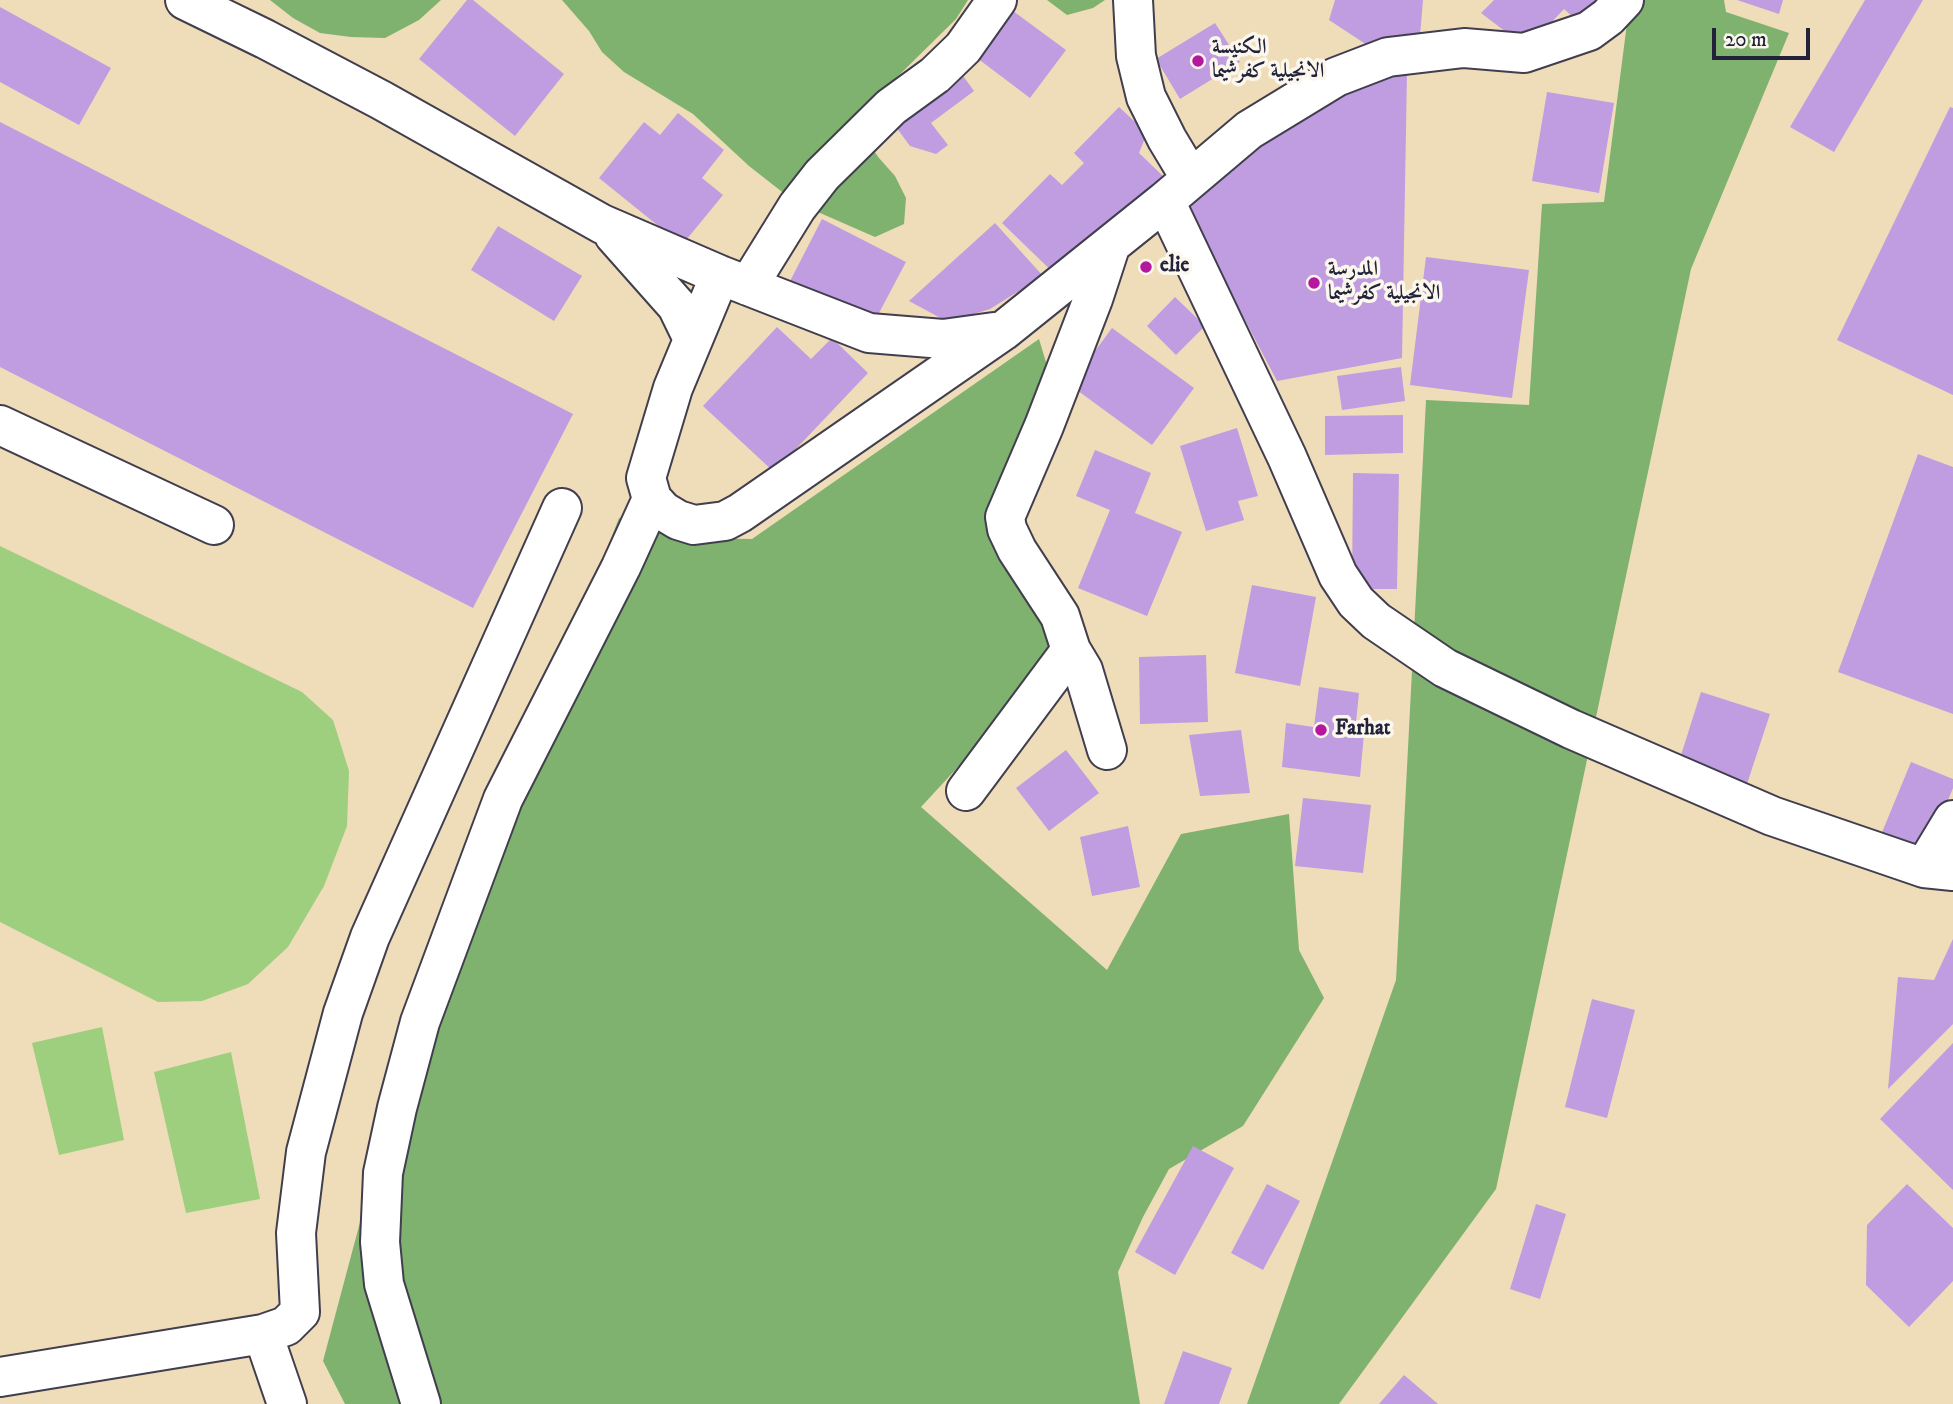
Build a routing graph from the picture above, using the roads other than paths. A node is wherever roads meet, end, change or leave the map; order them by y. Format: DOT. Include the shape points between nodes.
graph roads {
  1 [pos="185,0"];
  2 [pos="997,0"];
  3 [pos="1133,0"];
  4 [pos="1624,0"];
  5 [pos="1178,190"];
  6 [pos="602,224"];
  7 [pos="1110,247"];
  8 [pos="734,280"];
  9 [pos="1003,331"];
  10 [pos="888,335"];
  11 [pos="693,339"];
  12 [pos="893,405"];
  13 [pos="0,425"];
  14 [pos="652,499"];
  15 [pos="562,509"];
  16 [pos="214,526"];
  17 [pos="1072,650"];
  18 [pos="1107,750"];
  19 [pos="966,791"];
  20 [pos="1953,820"];
  21 [pos="1938,869"];
  22 [pos="263,1334"];
  23 [pos="0,1377"];
  24 [pos="287,1404"];
  25 [pos="421,1404"];
  1 -- 6 [label="street" via="381,100"];
  2 -- 8 [label="street" via="963,48 891,107 822,175"];
  3 -- 5 [label="street" via="1136,56 1146,97 1167,139"];
  4 -- 5 [label="street" via="1589,31 1524,52 1464,48 1388,57 1336,77 1249,130"];
  5 -- 7 [label="street"];
  5 -- 21 [label="street" via="1338,575 1376,621 1445,668 1571,729 1772,816"];
  6 -- 8 [label="street"];
  6 -- 11 [label="street" via="677,306"];
  7 -- 9 [label="street"];
  7 -- 17 [label="street" via="1005,517 1017,550 1060,616"];
  8 -- 10 [label="street" via="869,333"];
  8 -- 11 [label="street"];
  9 -- 10 [label="street" via="943,339"];
  9 -- 12 [label="street"];
  10 -- 12 [label="street" via="903,362 903,378"];
  11 -- 14 [label="street" via="646,478"];
  12 -- 14 [label="street" via="725,520 694,526 663,511"];
  13 -- 16 [label="street"];
  14 -- 25 [label="street" via="503,799 420,1022 397,1108 383,1173 380,1242 384,1284"];
  15 -- 22 [label="street" via="370,937 342,1013 306,1152 296,1233 300,1312 286,1326"];
  17 -- 18 [label="street" via="1083,670"];
  17 -- 19 [label="street"];
  20 -- 21 [label="street"];
  22 -- 23 [label="street"];
  22 -- 24 [label="street"];
}
